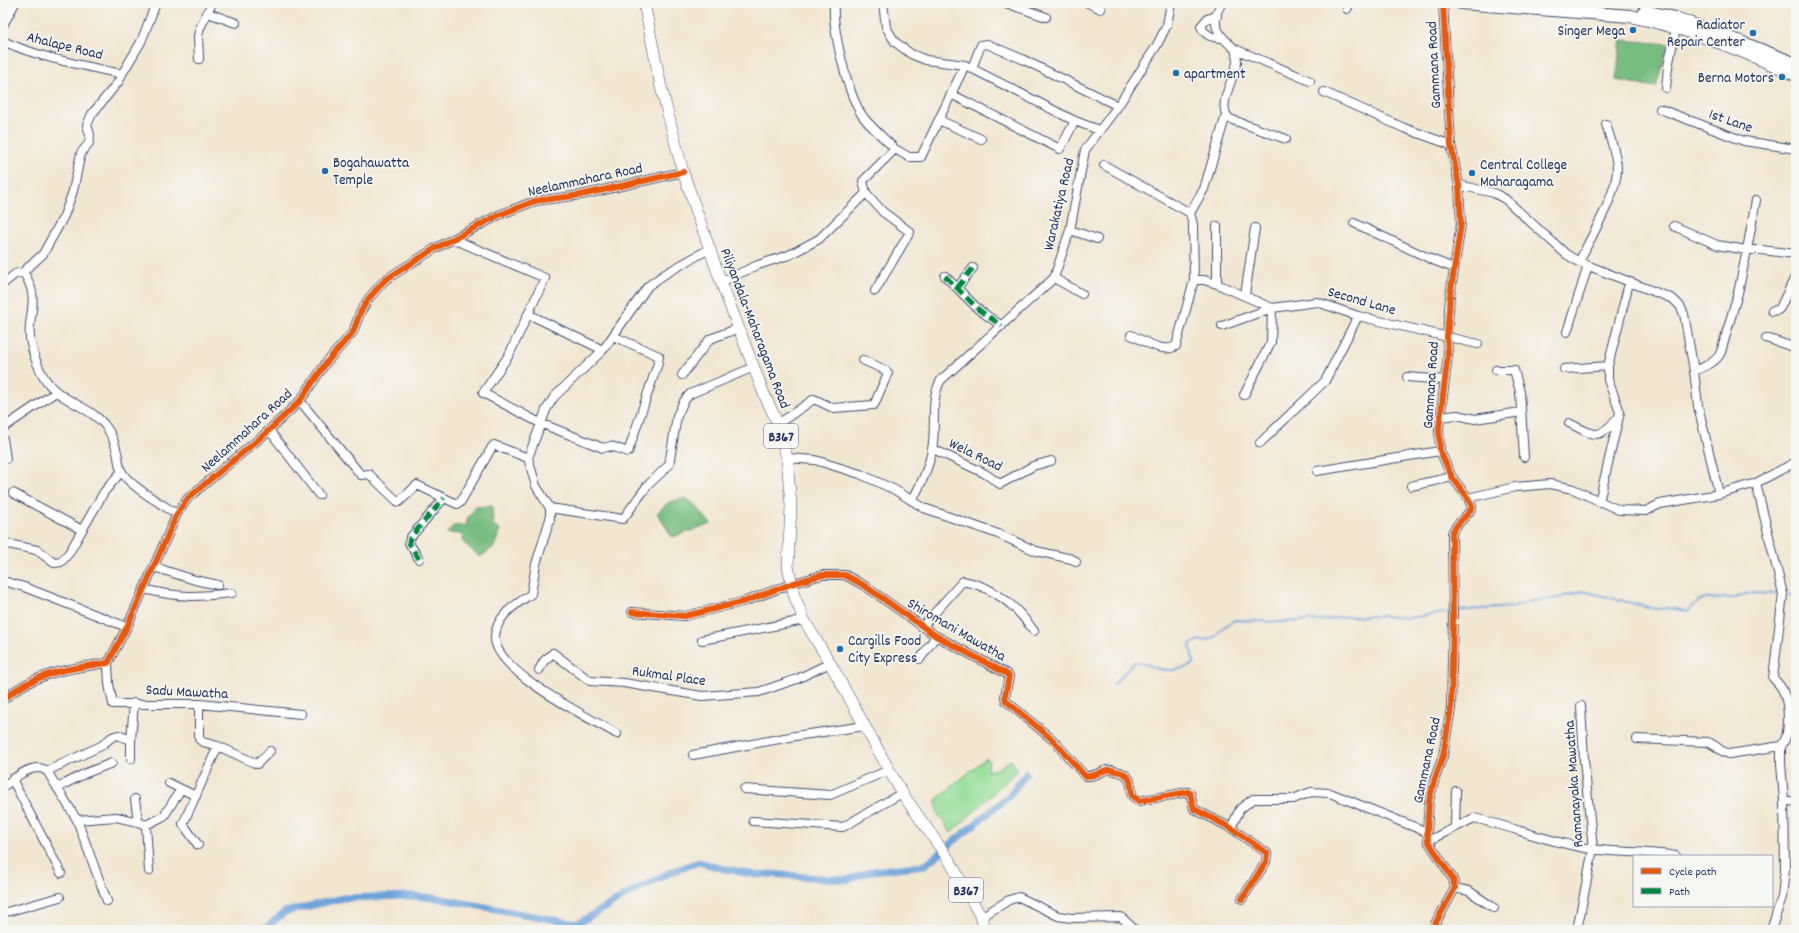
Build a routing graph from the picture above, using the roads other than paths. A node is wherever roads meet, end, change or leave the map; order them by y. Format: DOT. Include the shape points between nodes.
graph roads {
  1 [pos="15,3"];
  2 [pos="156,3"];
  3 [pos="212,3"];
  4 [pos="644,3"];
  5 [pos="834,3"];
  6 [pos="883,3"];
  7 [pos="1006,3"];
  8 [pos="1088,3"];
  9 [pos="1171,3"];
  10 [pos="1222,3"];
  11 [pos="1443,3"];
  12 [pos="1461,3"];
  13 [pos="1556,3"];
  14 [pos="1484,4"];
  15 [pos="1101,8"];
  16 [pos="208,13"];
  17 [pos="1217,16"];
  18 [pos="1046,17"];
  19 [pos="236,23"];
  20 [pos="3,25"];
  21 [pos="1676,28"];
  22 [pos="1222,38"];
  23 [pos="3,41"];
  24 [pos="1235,49"];
  25 [pos="198,59"];
  26 [pos="1796,64"];
  27 [pos="969,66"];
  28 [pos="122,74"];
  29 [pos="1796,75"];
  30 [pos="1310,81"];
  31 [pos="1666,88"];
  32 [pos="1324,92"];
  33 [pos="951,94"];
  34 [pos="1118,106"];
  35 [pos="1660,109"];
  36 [pos="1226,116"];
  37 [pos="939,120"];
  38 [pos="1075,121"];
  39 [pos="1606,124"];
  40 [pos="1099,130"];
  41 [pos="981,139"];
  42 [pos="1286,139"];
  43 [pos="1451,145"];
  44 [pos="895,149"];
  45 [pos="1796,149"];
  46 [pos="1104,165"];
  47 [pos="683,172"];
  48 [pos="1459,185"];
  49 [pos="866,193"];
  50 [pos="1756,200"];
  51 [pos="1190,212"];
  52 [pos="1354,223"];
  53 [pos="1217,226"];
  54 [pos="1674,226"];
  55 [pos="1254,228"];
  56 [pos="1070,230"];
  57 [pos="453,239"];
  58 [pos="1097,239"];
  59 [pos="709,249"];
  60 [pos="1746,250"];
  61 [pos="1796,254"];
  62 [pos="1579,262"];
  63 [pos="1588,266"];
  64 [pos="974,268"];
  65 [pos="1454,268"];
  66 [pos="23,272"];
  67 [pos="1796,274"];
  68 [pos="945,276"];
  69 [pos="1054,278"];
  70 [pos="1194,280"];
  71 [pos="721,282"];
  72 [pos="1629,283"];
  73 [pos="3,284"];
  74 [pos="1217,284"];
  75 [pos="957,288"];
  76 [pos="875,291"];
  77 [pos="1082,294"];
  78 [pos="1245,295"];
  79 [pos="1272,308"];
  80 [pos="1772,312"];
  81 [pos="528,314"];
  82 [pos="1358,316"];
  83 [pos="1002,326"];
  84 [pos="1222,326"];
  85 [pos="739,328"];
  86 [pos="1567,332"];
  87 [pos="1131,335"];
  88 [pos="613,336"];
  89 [pos="1447,337"];
  90 [pos="1766,338"];
  91 [pos="1478,344"];
  92 [pos="1796,348"];
  93 [pos="604,350"];
  94 [pos="863,360"];
  95 [pos="1608,366"];
  96 [pos="754,367"];
  97 [pos="1564,369"];
  98 [pos="1496,370"];
  99 [pos="1694,372"];
  100 [pos="682,375"];
  101 [pos="1407,376"];
  102 [pos="1445,380"];
  103 [pos="56,392"];
  104 [pos="1244,395"];
  105 [pos="300,402"];
  106 [pos="1521,412"];
  107 [pos="1439,417"];
  108 [pos="1618,418"];
  109 [pos="540,423"];
  110 [pos="1569,423"];
  111 [pos="778,424"];
  112 [pos="3,428"];
  113 [pos="269,430"];
  114 [pos="3,439"];
  115 [pos="1260,443"];
  116 [pos="933,449"];
  117 [pos="1440,451"];
  118 [pos="1524,457"];
  119 [pos="528,458"];
  120 [pos="787,458"];
  121 [pos="6,460"];
  122 [pos="1051,461"];
  123 [pos="1796,462"];
  124 [pos="1317,471"];
  125 [pos="121,472"];
  126 [pos="1452,477"];
  127 [pos="1756,483"];
  128 [pos="1411,486"];
  129 [pos="12,493"];
  130 [pos="1719,494"];
  131 [pos="319,495"];
  132 [pos="444,498"];
  133 [pos="1468,498"];
  134 [pos="912,501"];
  135 [pos="1599,502"];
  136 [pos="550,508"];
  137 [pos="177,514"];
  138 [pos="82,530"];
  139 [pos="3,543"];
  140 [pos="419,560"];
  141 [pos="1076,562"];
  142 [pos="154,566"];
  143 [pos="3,581"];
  144 [pos="791,584"];
  145 [pos="218,585"];
  146 [pos="144,589"];
  147 [pos="232,593"];
  148 [pos="632,612"];
  149 [pos="804,620"];
  150 [pos="127,627"];
  151 [pos="922,627"];
  152 [pos="1034,631"];
  153 [pos="936,636"];
  154 [pos="702,640"];
  155 [pos="920,660"];
  156 [pos="108,663"];
  157 [pos="830,663"];
  158 [pos="539,670"];
  159 [pos="3,700"];
  160 [pos="134,703"];
  161 [pos="199,704"];
  162 [pos="1581,706"];
  163 [pos="301,714"];
  164 [pos="865,726"];
  165 [pos="617,734"];
  166 [pos="1637,739"];
  167 [pos="131,740"];
  168 [pos="218,746"];
  169 [pos="1781,746"];
  170 [pos="270,751"];
  171 [pos="693,755"];
  172 [pos="131,759"];
  173 [pos="112,763"];
  174 [pos="888,770"];
  175 [pos="47,771"];
  176 [pos="12,779"];
  177 [pos="169,783"];
  178 [pos="3,787"];
  179 [pos="58,788"];
  180 [pos="181,789"];
  181 [pos="744,789"];
  182 [pos="1456,791"];
  183 [pos="902,793"];
  184 [pos="196,796"];
  185 [pos="134,799"];
  186 [pos="1784,800"];
  187 [pos="1796,802"];
  188 [pos="77,820"];
  189 [pos="753,821"];
  190 [pos="142,824"];
  191 [pos="1455,827"];
  192 [pos="1231,828"];
  193 [pos="1427,832"];
  194 [pos="1428,841"];
  195 [pos="198,845"];
  196 [pos="1593,849"];
  197 [pos="1671,855"];
  198 [pos="149,871"];
  199 [pos="61,873"];
  200 [pos="1455,888"];
  201 [pos="60,897"];
  202 [pos="1242,899"];
  203 [pos="107,901"];
  204 [pos="1494,908"];
  205 [pos="3,914"];
  206 [pos="981,917"];
  207 [pos="986,930"];
  208 [pos="1135,930"];
  209 [pos="1434,930"];
  210 [pos="1577,930"];
  211 [pos="1771,930"];
  1 -- 20 [label="street"];
  2 -- 28 [label="street" via="141,42"];
  3 -- 16 [label="street"];
  4 -- 47 [label="main road, Piliyandala-Maharagama Road / B367" via="661,87"];
  5 -- 44 [label="street" via="843,63 853,95 864,118"];
  6 -- 27 [label="street" via="886,28 895,42 926,60"];
  7 -- 18 [label="street"];
  8 -- 15 [label="street"];
  9 -- 34 [label="street, Warakatiya Road" via="1168,25"];
  10 -- 17 [label="street"];
  11 -- 43 [label="street, Gammana Road"];
  12 -- 14 [label="highway"];
  13 -- 26 [label="highway" via="1631,9 1675,18"];
  14 -- 21 [label="highway" via="1630,16"];
  16 -- 19 [label="street"];
  16 -- 25 [label="street" via="198,36"];
  17 -- 22 [label="street" via="1215,24"];
  17 -- 22 [label="street" via="1207,19 1201,26 1202,30 1211,36"];
  21 -- 29 [label="highway" via="1747,53"];
  21 -- 31 [label="street"];
  22 -- 24 [label="street"];
  23 -- 28 [label="street, Ahalape Road" via="61,60"];
  24 -- 30 [label="street"];
  24 -- 36 [label="street" via="1237,61 1225,99"];
  27 -- 33 [label="street"];
  27 -- 34 [label="street" via="982,45 987,44"];
  27 -- 38 [label="street"];
  28 -- 66 [label="street" via="92,114 87,125 89,143 81,153 73,191 64,216 43,254"];
  32 -- 43 [label="street"];
  33 -- 37 [label="street"];
  33 -- 38 [label="street" via="1060,149"];
  34 -- 40 [label="street, Warakatiya Road"];
  35 -- 45 [label="street, 1st Lane" via="1744,141"];
  36 -- 42 [label="street"];
  36 -- 51 [label="street" via="1204,189"];
  37 -- 41 [label="street"];
  37 -- 44 [label="street" via="921,157 909,157"];
  38 -- 40 [label="street"];
  39 -- 62 [label="street" via="1616,156 1617,170 1606,207"];
  40 -- 56 [label="street, Warakatiya Road" via="1085,150"];
  43 -- 48 [label="street, Gammana Road"];
  44 -- 49 [label="street" via="864,182"];
  46 -- 51 [label="street"];
  47 -- 57 [label="street, Neelammahara Road" via="580,195 535,201 500,215"];
  47 -- 59 [label="main road, Piliyandala-Maharagama Road / B367"];
  48 -- 62 [label="street" via="1494,193 1505,199 1566,254"];
  48 -- 65 [label="street, Gammana Road" via="1461,224"];
  49 -- 71 [label="street" via="819,239 789,255 758,265"];
  49 -- 76 [label="street" via="883,212 910,232"];
  50 -- 60 [label="street"];
  51 -- 70 [label="street"];
  52 -- 65 [label="street"];
  53 -- 74 [label="street"];
  54 -- 60 [label="street" via="1717,245"];
  55 -- 78 [label="street"];
  56 -- 58 [label="street"];
  56 -- 69 [label="street, Warakatiya Road"];
  57 -- 81 [label="street" via="545,278"];
  57 -- 105 [label="street, Neelammahara Road" via="434,248 385,280 369,298 353,332 326,363"];
  59 -- 71 [label="main road, Piliyandala-Maharagama Road / B367"];
  59 -- 88 [label="street" via="648,286"];
  60 -- 61 [label="street"];
  60 -- 99 [label="street" via="1738,293 1721,352 1713,362"];
  62 -- 63 [label="street"];
  63 -- 72 [label="street"];
  63 -- 86 [label="street"];
  64 -- 75 [label="street"];
  65 -- 89 [label="street, Gammana Road"];
  66 -- 73 [label="street" via="15,274"];
  66 -- 103 [label="street" via="30,283 33,302 29,328 31,347 42,374"];
  67 -- 80 [label="street" via="1780,308"];
  68 -- 75 [label="street"];
  69 -- 77 [label="street"];
  69 -- 83 [label="street, Warakatiya Road"];
  70 -- 74 [label="street"];
  70 -- 87 [label="street" via="1176,346 1158,347"];
  71 -- 85 [label="main road, Piliyandala-Maharagama Road / B367"];
  72 -- 95 [label="street"];
  72 -- 99 [label="street" via="1673,299 1680,306 1684,314"];
  74 -- 78 [label="street"];
  75 -- 83 [label="street" via="979,310"];
  78 -- 79 [label="street"];
  79 -- 82 [label="street, Second Lane" via="1317,302"];
  79 -- 84 [label="street, Second Lane"];
  79 -- 104 [label="street" via="1271,342"];
  81 -- 93 [label="street"];
  81 -- 109 [label="street" via="509,355 483,393"];
  82 -- 89 [label="street, Second Lane"];
  82 -- 115 [label="street" via="1325,381"];
  83 -- 116 [label="street, Warakatiya Road" via="938,385"];
  85 -- 96 [label="main road, Piliyandala-Maharagama Road / B367"];
  85 -- 100 [label="street" via="710,339"];
  88 -- 93 [label="street"];
  88 -- 109 [label="street" via="658,356 658,363 628,452 611,446 603,448"];
  89 -- 91 [label="street, Second Lane"];
  89 -- 102 [label="street, Gammana Road"];
  90 -- 92 [label="street"];
  93 -- 109 [label="street" via="554,397"];
  94 -- 111 [label="street" via="888,373 874,405 833,408 814,399"];
  95 -- 97 [label="street"];
  95 -- 108 [label="street" via="1608,380 1620,412"];
  96 -- 111 [label="main road, Piliyandala-Maharagama Road / B367"];
  96 -- 136 [label="street" via="690,394 677,416 669,465 647,486 623,519"];
  98 -- 106 [label="street" via="1514,370 1520,392"];
  99 -- 130 [label="street" via="1698,406"];
  101 -- 102 [label="street"];
  102 -- 107 [label="street, Gammana Road"];
  103 -- 112 [label="street"];
  103 -- 125 [label="street" via="86,409 104,424 115,442"];
  105 -- 113 [label="street, Neelammahara Road"];
  105 -- 132 [label="street" via="361,475 369,474 397,501 399,502 416,485"];
  106 -- 107 [label="street" via="1475,418 1457,415"];
  106 -- 118 [label="street"];
  107 -- 117 [label="street, Gammana Road"];
  108 -- 110 [label="street" via="1609,428 1597,435"];
  108 -- 135 [label="street"];
  109 -- 119 [label="street"];
  111 -- 120 [label="main road, Piliyandala-Maharagama Road / B367"];
  113 -- 131 [label="street"];
  113 -- 137 [label="street, Neelammahara Road" via="188,498"];
  114 -- 121 [label="street"];
  116 -- 122 [label="street, Wela Road" via="984,473 1000,484 1033,466"];
  116 -- 134 [label="street, Warakatiya Road" via="923,481"];
  117 -- 124 [label="street"];
  117 -- 126 [label="street, Gammana Road"];
  119 -- 132 [label="street" via="494,445 460,503"];
  119 -- 136 [label="street" via="536,486"];
  120 -- 134 [label="street" via="815,460 860,474 896,490"];
  120 -- 144 [label="main road, Piliyandala-Maharagama Road / B367" via="791,506 788,566"];
  123 -- 127 [label="street"];
  125 -- 137 [label="street" via="130,482"];
  125 -- 138 [label="street" via="104,492"];
  126 -- 128 [label="street"];
  126 -- 133 [label="street, Gammana Road"];
  127 -- 130 [label="street"];
  127 -- 169 [label="street" via="1783,594 1773,672 1773,678 1783,690 1787,702 1788,733"];
  129 -- 138 [label="street"];
  130 -- 135 [label="street" via="1660,504 1646,511 1619,510"];
  132 -- 140 [label="street" via="410,538 409,543"];
  133 -- 135 [label="street" via="1515,487 1550,484 1573,489"];
  133 -- 193 [label="street, Gammana Road" via="1472,507 1470,512 1454,528 1452,534 1451,708 1444,756 1429,801"];
  134 -- 141 [label="street" via="924,508 998,534 1036,551"];
  136 -- 165 [label="street" via="550,519 536,564 531,594 506,613 498,624 495,638 500,654 538,688"];
  137 -- 142 [label="street, Neelammahara Road"];
  138 -- 139 [label="street" via="62,562 54,563 37,550"];
  142 -- 145 [label="street"];
  142 -- 146 [label="street, Neelammahara Road"];
  143 -- 150 [label="street"];
  144 -- 148 [label="street, Shiromani Mawatha" via="746,601 685,616"];
  144 -- 149 [label="main road, Piliyandala-Maharagama Road / B367"];
  144 -- 151 [label="street, Shiromani Mawatha" via="822,575 845,576 865,586"];
  146 -- 147 [label="street" via="168,596 184,597"];
  146 -- 150 [label="street, Neelammahara Road"];
  149 -- 154 [label="street"];
  149 -- 157 [label="main road, Piliyandala-Maharagama Road / B367"];
  150 -- 156 [label="street, Neelammahara Road"];
  151 -- 152 [label="street" via="963,581 999,594 1023,616"];
  151 -- 153 [label="street, Shiromani Mawatha"];
  153 -- 155 [label="street"];
  153 -- 192 [label="street, Shiromani Mawatha" via="1007,674 1009,676 1006,700 1053,740 1085,776 1091,777 1109,769 1123,772 1131,782 1132,796 1139,801 1188,792 1194,809"];
  156 -- 159 [label="street" via="44,675 13,691"];
  156 -- 160 [label="street, Sadu Mawatha" via="113,704"];
  157 -- 158 [label="street, Rukmal Place" via="797,679 759,692 702,696 624,683 590,681 553,653"];
  157 -- 164 [label="main road, Piliyandala-Maharagama Road / B367"];
  160 -- 161 [label="street, Sadu Mawatha"];
  160 -- 167 [label="street"];
  161 -- 163 [label="street, Sadu Mawatha"];
  161 -- 168 [label="street" via="199,739"];
  162 -- 196 [label="street, Ramanayaka Mawatha"];
  164 -- 171 [label="street"];
  164 -- 174 [label="main road, Piliyandala-Maharagama Road / B367"];
  166 -- 169 [label="street" via="1707,742 1729,754"];
  167 -- 172 [label="street"];
  167 -- 175 [label="street" via="112,737 101,746"];
  168 -- 170 [label="street" via="258,764"];
  168 -- 184 [label="street"];
  169 -- 186 [label="street"];
  173 -- 179 [label="street"];
  174 -- 181 [label="street" via="830,795"];
  174 -- 183 [label="main road, Piliyandala-Maharagama Road / B367"];
  175 -- 176 [label="street" via="34,768"];
  175 -- 179 [label="street"];
  176 -- 178 [label="street"];
  176 -- 199 [label="street"];
  177 -- 180 [label="street"];
  179 -- 188 [label="street"];
  180 -- 184 [label="street"];
  180 -- 190 [label="street" via="164,816"];
  182 -- 191 [label="street"];
  183 -- 189 [label="street" via="844,827"];
  183 -- 206 [label="main road, Piliyandala-Maharagama Road / B367" via="942,850"];
  184 -- 195 [label="street" via="182,824"];
  185 -- 190 [label="street"];
  186 -- 187 [label="street"];
  186 -- 211 [label="street" via="1785,868 1782,897"];
  188 -- 190 [label="street" via="116,817"];
  188 -- 203 [label="street"];
  190 -- 198 [label="street"];
  191 -- 194 [label="street"];
  191 -- 196 [label="street" via="1474,818 1557,842"];
  192 -- 193 [label="street" via="1240,809 1253,799 1293,800 1311,792 1330,793"];
  192 -- 202 [label="street, Shiromani Mawatha" via="1267,853 1266,862"];
  193 -- 194 [label="street, Gammana Road"];
  194 -- 200 [label="street, Gammana Road" via="1453,879"];
  196 -- 197 [label="street"];
  196 -- 210 [label="street, Ramanayaka Mawatha"];
  200 -- 204 [label="street" via="1469,891"];
  200 -- 209 [label="street"];
  201 -- 205 [label="street"];
  206 -- 207 [label="main road, Piliyandala-Maharagama Road / B367"];
  206 -- 208 [label="street" via="1009,900 1019,897 1058,916 1121,917"];
}
